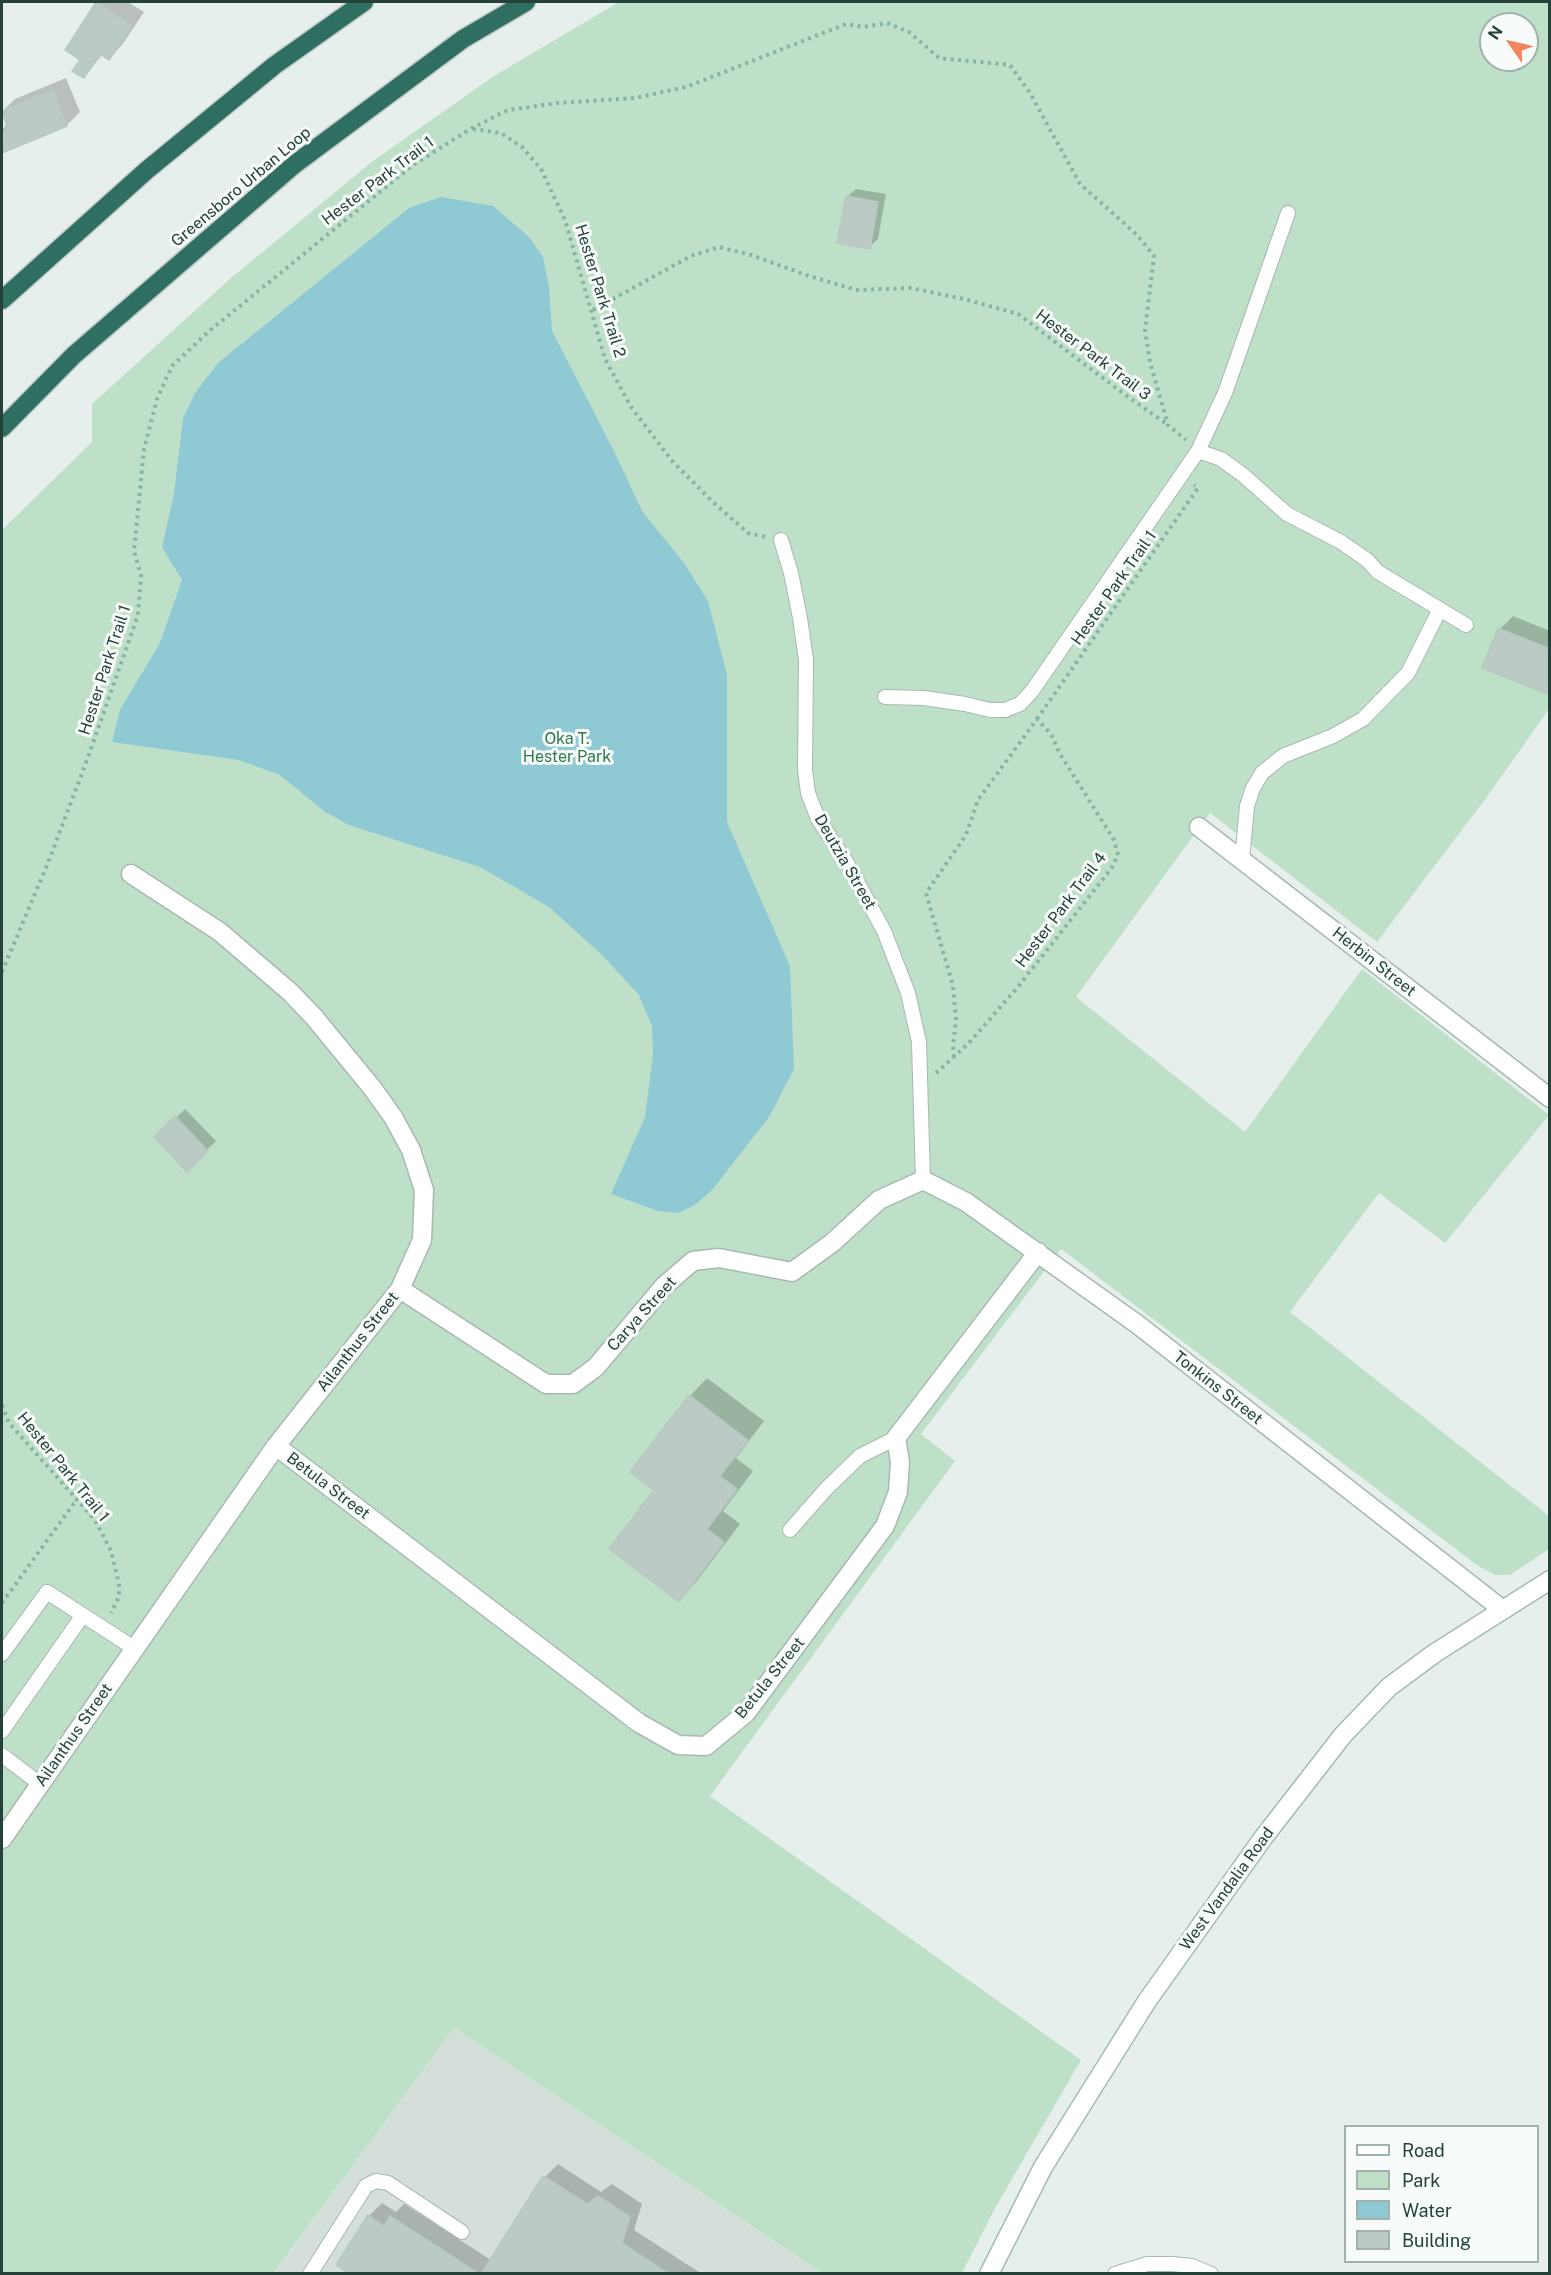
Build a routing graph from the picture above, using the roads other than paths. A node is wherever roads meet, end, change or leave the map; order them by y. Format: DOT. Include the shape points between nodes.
graph roads {
  1 [pos="364,2"];
  2 [pos="526,2"];
  3 [pos="1288,213"];
  4 [pos="2,300"];
  5 [pos="2,428"];
  6 [pos="1198,451"];
  7 [pos="781,540"];
  8 [pos="1440,609"];
  9 [pos="1466,625"];
  10 [pos="885,697"];
  11 [pos="1199,827"];
  12 [pos="1242,860"];
  13 [pos="131,874"];
  14 [pos="1550,1098"];
  15 [pos="923,1180"];
  16 [pos="1038,1252"];
  17 [pos="400,1289"];
  18 [pos="896,1438"];
  19 [pos="276,1446"];
  20 [pos="790,1530"];
  21 [pos="1550,1580"];
  22 [pos="1503,1610"];
  23 [pos="83,1615"];
  24 [pos="134,1648"];
  25 [pos="2,1654"];
  26 [pos="2,1731"];
  27 [pos="2,1755"];
  28 [pos="40,1784"];
  29 [pos="2,1839"];
  30 [pos="462,2232"];
  31 [pos="310,2274"];
  32 [pos="989,2274"];
  33 [pos="1115,2274"];
  34 [pos="1211,2274"];
  1 -- 4 [label="highway" via="275,65 193,132"];
  2 -- 5 [label="highway, Greensboro Urban Loop" via="463,39 295,164 74,355"];
  3 -- 6 [label="lane" via="1225,393"];
  6 -- 8 [label="lane" via="1221,459 1287,514 1341,542 1378,572"];
  6 -- 10 [label="lane" via="1020,704 990,710 924,698"];
  7 -- 15 [label="lane, Deutzia Street" via="806,660 808,793 818,819 884,931 908,993 919,1042"];
  8 -- 9 [label="lane"];
  8 -- 12 [label="lane" via="1408,673 1363,719 1283,756 1262,773 1246,806"];
  11 -- 12 [label="street, Herbin Street"];
  12 -- 14 [label="street, Herbin Street"];
  13 -- 17 [label="street, Ailanthus Street" via="220,932 290,992 393,1117 411,1150 424,1190 422,1240"];
  15 -- 16 [label="street, Tonkins Street" via="966,1202"];
  15 -- 17 [label="street, Carya Street" via="879,1200 832,1243 792,1272 719,1258 693,1261 664,1286 596,1367 573,1384 546,1384"];
  16 -- 18 [label="street"];
  16 -- 22 [label="street, Tonkins Street" via="1137,1324"];
  17 -- 19 [label="street, Ailanthus Street"];
  18 -- 19 [label="street, Betula Street" via="900,1462 898,1492 885,1526 746,1713 706,1746 678,1745 639,1723"];
  18 -- 20 [label="lane" via="860,1456"];
  19 -- 24 [label="street, Ailanthus Street"];
  21 -- 22 [label="street, West Vandalia Road"];
  22 -- 32 [label="street, West Vandalia Road" via="1389,1687 1343,1735 1263,1838 1146,2001 1043,2167"];
  23 -- 24 [label="lane"];
  23 -- 25 [label="lane" via="47,1592"];
  23 -- 26 [label="lane"];
  24 -- 28 [label="street, Ailanthus Street"];
  27 -- 28 [label="lane"];
  28 -- 29 [label="street, Ailanthus Street"];
  30 -- 31 [label="lane" via="388,2183 376,2181 366,2186"];
  33 -- 34 [label="lane" via="1147,2264 1172,2264 1192,2266"];
}
